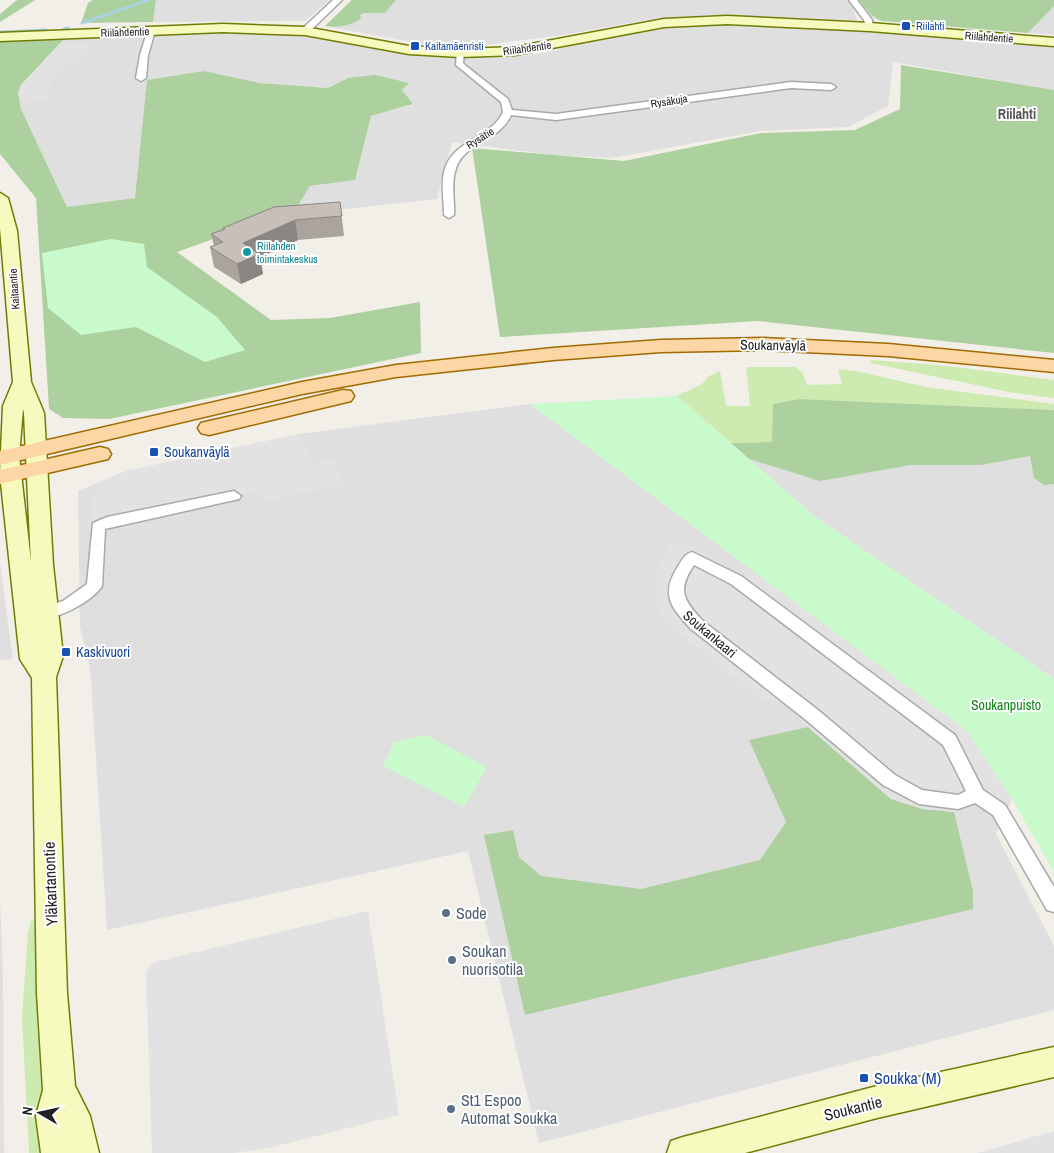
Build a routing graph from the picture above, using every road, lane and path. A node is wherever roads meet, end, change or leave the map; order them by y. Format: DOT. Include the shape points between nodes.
graph roads {
  1 [pos="338,0"];
  2 [pos="853,0"];
  3 [pos="870,27"];
  4 [pos="151,31"];
  5 [pos="305,31"];
  6 [pos="0,37"];
  7 [pos="1054,42"];
  8 [pos="460,53"];
  9 [pos="141,78"];
  10 [pos="831,87"];
  11 [pos="508,112"];
  12 [pos="0,198"];
  13 [pos="449,215"];
  14 [pos="6,257"];
  15 [pos="1054,366"];
  16 [pos="22,382"];
  17 [pos="37,459"];
  18 [pos="5,466"];
  19 [pos="234,496"];
  20 [pos="36,614"];
  21 [pos="977,795"];
  22 [pos="1054,904"];
  23 [pos="1054,1062"];
  24 [pos="59,1090"];
  25 [pos="57,1153"];
  26 [pos="83,1153"];
  27 [pos="683,1153"];
  1 -- 5 [label="street"];
  2 -- 3 [label="street"];
  3 -- 7 [label="street, Riilahdentie"];
  3 -- 8 [label="street, Riilahdentie" via="686,21 516,51"];
  4 -- 5 [label="street, Riilahdentie" via="223,28"];
  4 -- 6 [label="street, Riilahdentie"];
  4 -- 9 [label="street"];
  5 -- 8 [label="street, Riilahdentie" via="409,50"];
  8 -- 11 [label="street" via="459,63 463,68 505,101"];
  10 -- 11 [label="street, Rysäkuja" via="781,86 556,117"];
  11 -- 13 [label="street, Rysätie" via="500,125 457,154 449,181"];
  12 -- 14 [label="street, Kaitaantie" via="9,231"];
  14 -- 16 [label="street, Kaitaantie"];
  15 -- 17 [label="main road, Soukanväylä" via="888,350 763,344 660,346 492,361 396,371 302,388"];
  16 -- 17 [label="street, Kaitaantie" via="34,414"];
  16 -- 18 [label="street, Kaitaantie" via="13,406"];
  17 -- 18 [label="main road, Soukanväylä"];
  17 -- 20 [label="street, Yläkartanontie"];
  18 -- 20 [label="street, Yläkartanontie"];
  19 -- 20 [label="street" via="98,526 94,586 77,602"];
  20 -- 24 [label="street, Yläkartanontie" via="51,656 44,677 52,993"];
  21 -- 21 [label="street, Soukankaari" via="949,740 736,580 692,557 678,576 674,592 681,609 697,626 812,715 889,780 919,797 958,802"];
  21 -- 22 [label="street, Soukankaari" via="999,810"];
  23 -- 27 [label="street, Soukantie" via="877,1102"];
  24 -- 25 [label="street, Yläkartanontie" via="52,1116"];
  24 -- 26 [label="street, Yläkartanontie" via="74,1116"];
}
